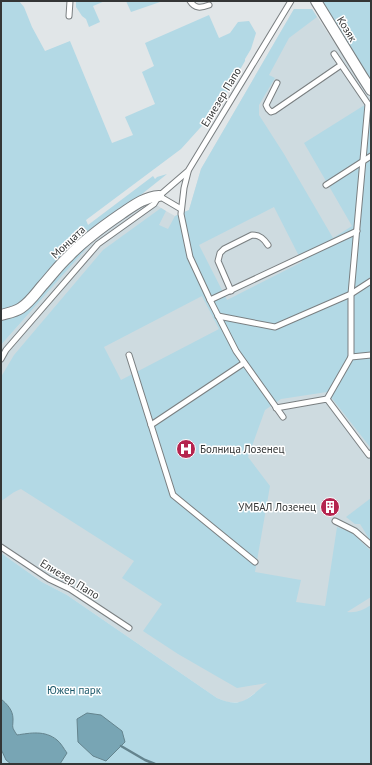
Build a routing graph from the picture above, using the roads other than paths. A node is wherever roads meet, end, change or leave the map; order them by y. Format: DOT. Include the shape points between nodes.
graph roads {
  1 [pos="70,1"];
  2 [pos="190,1"];
  3 [pos="291,1"];
  4 [pos="316,1"];
  5 [pos="209,5"];
  6 [pos="69,16"];
  7 [pos="334,54"];
  8 [pos="341,65"];
  9 [pos="277,83"];
  10 [pos="371,90"];
  11 [pos="371,156"];
  12 [pos="363,162"];
  13 [pos="188,171"];
  14 [pos="326,185"];
  15 [pos="159,196"];
  16 [pos="181,209"];
  17 [pos="356,231"];
  18 [pos="268,245"];
  19 [pos="371,281"];
  20 [pos="231,291"];
  21 [pos="351,294"];
  22 [pos="210,300"];
  23 [pos="1,315"];
  24 [pos="218,316"];
  25 [pos="129,355"];
  26 [pos="371,356"];
  27 [pos="351,358"];
  28 [pos="1,359"];
  29 [pos="244,363"];
  30 [pos="327,399"];
  31 [pos="276,408"];
  32 [pos="283,417"];
  33 [pos="151,425"];
  34 [pos="371,453"];
  35 [pos="335,520"];
  36 [pos="371,545"];
  37 [pos="1,547"];
  38 [pos="255,562"];
  39 [pos="129,628"];
  1 -- 6 [label="lane"];
  2 -- 5 [label="lane" via="196,7"];
  3 -- 13 [label="lane, Елиезер Папо"];
  4 -- 10 [label="street, Козяк"];
  7 -- 8 [label="lane"];
  8 -- 9 [label="lane" via="271,112 266,105"];
  8 -- 12 [label="lane" via="368,104"];
  11 -- 12 [label="lane"];
  12 -- 14 [label="lane"];
  12 -- 17 [label="lane"];
  13 -- 15 [label="lane, Елиезер Папо"];
  13 -- 16 [label="lane"];
  15 -- 16 [label="lane"];
  15 -- 23 [label="street, Монцата" via="147,198 101,228 69,255 22,308"];
  15 -- 28 [label="lane, Елиезер Папо" via="154,204 98,244"];
  16 -- 22 [label="lane" via="190,257"];
  17 -- 20 [label="lane"];
  17 -- 21 [label="lane"];
  18 -- 20 [label="lane" via="263,238 256,235 220,253 218,261"];
  19 -- 21 [label="lane"];
  20 -- 22 [label="lane"];
  21 -- 24 [label="lane" via="275,326"];
  21 -- 27 [label="lane"];
  22 -- 24 [label="lane"];
  24 -- 29 [label="lane"];
  25 -- 33 [label="lane"];
  26 -- 27 [label="lane"];
  27 -- 30 [label="lane"];
  29 -- 31 [label="lane"];
  29 -- 33 [label="lane"];
  30 -- 31 [label="lane"];
  30 -- 34 [label="lane" via="369,455"];
  31 -- 32 [label="lane"];
  33 -- 38 [label="lane" via="173,495"];
  35 -- 36 [label="lane" via="355,531"];
  37 -- 39 [label="lane, Елиезер Папо"];
}
